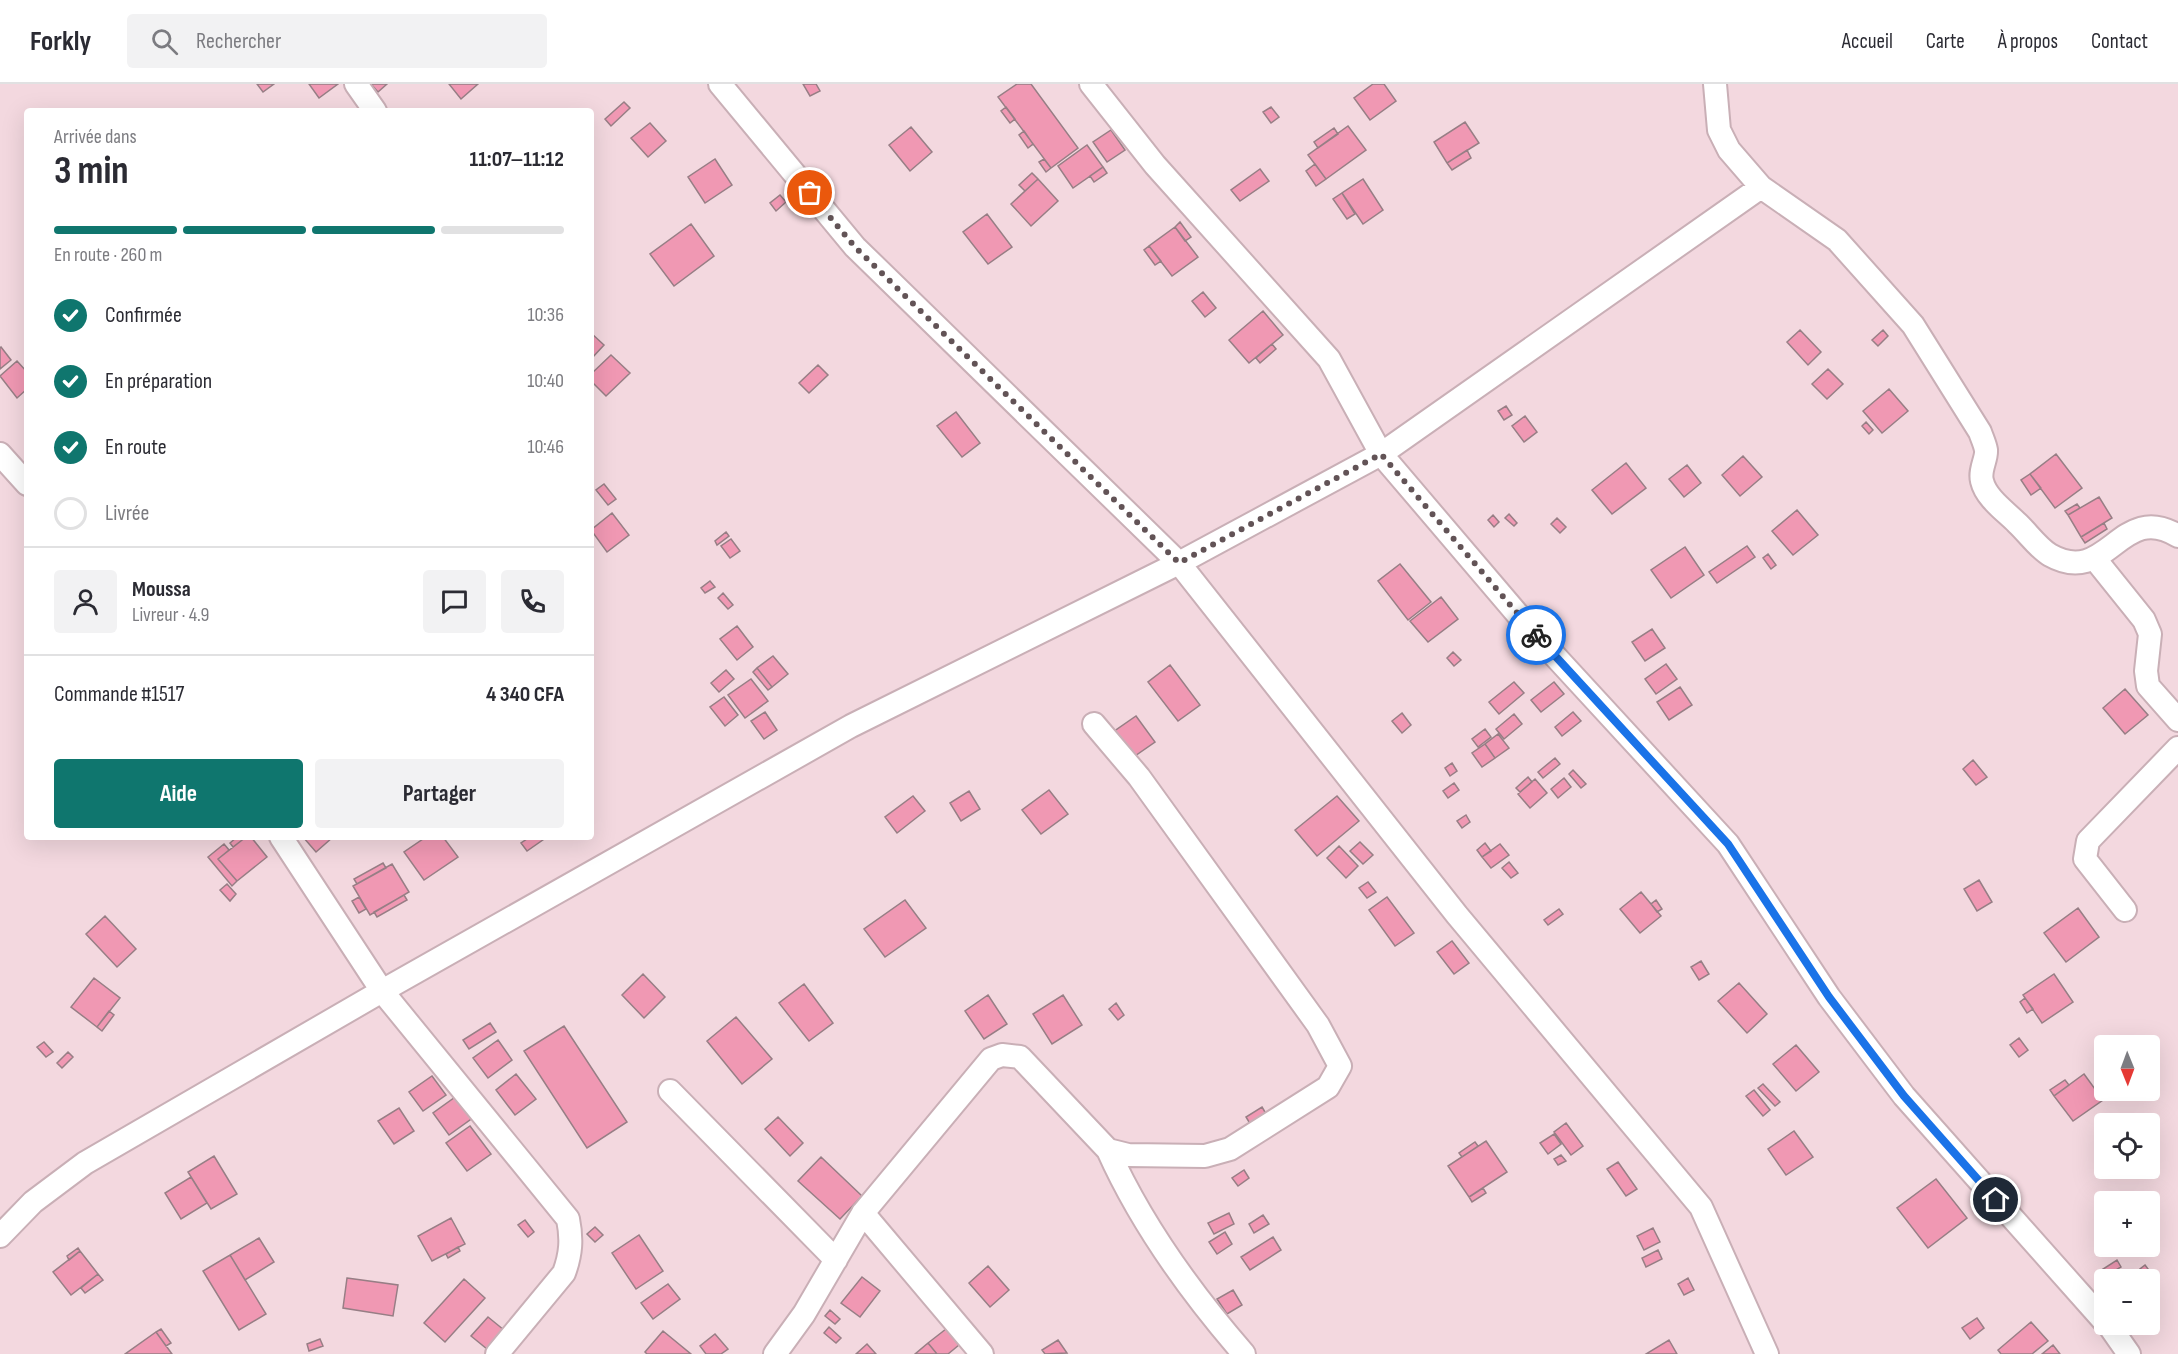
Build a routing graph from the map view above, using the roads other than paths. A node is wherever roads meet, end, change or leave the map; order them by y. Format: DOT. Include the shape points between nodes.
graph roads {
  1 [pos="356,84"];
  2 [pos="720,84"];
  3 [pos="1091,84"];
  4 [pos="1715,84"];
  5 [pos="373,108"];
  6 [pos="1761,187"];
  7 [pos="0,454"];
  8 [pos="1381,454"];
  9 [pos="24,481"];
  10 [pos="2178,536"];
  11 [pos="2095,559"];
  12 [pos="1179,563"];
  13 [pos="2178,720"];
  14 [pos="1094,724"];
  15 [pos="2178,748"];
  16 [pos="282,840"];
  17 [pos="2125,910"];
  18 [pos="382,991"];
  19 [pos="670,1091"];
  20 [pos="1108,1150"];
  21 [pos="863,1213"];
  22 [pos="0,1236"];
  23 [pos="836,1260"];
  24 [pos="2094,1310"];
  25 [pos="2116,1335"];
  26 [pos="496,1354"];
  27 [pos="775,1354"];
  28 [pos="982,1354"];
  29 [pos="1244,1354"];
  30 [pos="1767,1354"];
  31 [pos="2129,1354"];
  1 -- 5 [label="street"];
  2 -- 12 [label="street" via="855,247"];
  3 -- 8 [label="street" via="1155,165 1329,359"];
  4 -- 6 [label="street" via="1719,130 1729,150"];
  6 -- 8 [label="street"];
  6 -- 11 [label="street" via="1837,240 1913,325 1980,432 1987,451 1982,481 1991,497 2050,555 2073,562"];
  7 -- 9 [label="street"];
  8 -- 12 [label="street"];
  8 -- 24 [label="street" via="1531,630 1728,844 1829,997 1904,1096"];
  10 -- 11 [label="street" via="2163,527 2141,526"];
  11 -- 13 [label="street" via="2144,621 2150,634 2148,686"];
  12 -- 18 [label="street" via="851,726"];
  12 -- 30 [label="street" via="1457,915 1701,1207"];
  14 -- 20 [label="street" via="1138,777 1318,1025 1340,1066 1328,1087 1230,1149 1204,1156 1128,1155"];
  15 -- 17 [label="street" via="2088,841 2085,859"];
  16 -- 18 [label="street"];
  18 -- 22 [label="street" via="85,1163 33,1202"];
  18 -- 26 [label="street" via="568,1219 572,1239 564,1273"];
  19 -- 23 [label="street"];
  20 -- 21 [label="street" via="1020,1057 1002,1055 991,1059"];
  20 -- 29 [label="street" via="1124,1185 1194,1294"];
  21 -- 23 [label="street"];
  21 -- 28 [label="street"];
  23 -- 27 [label="street"];
  25 -- 31 [label="street"];
}
